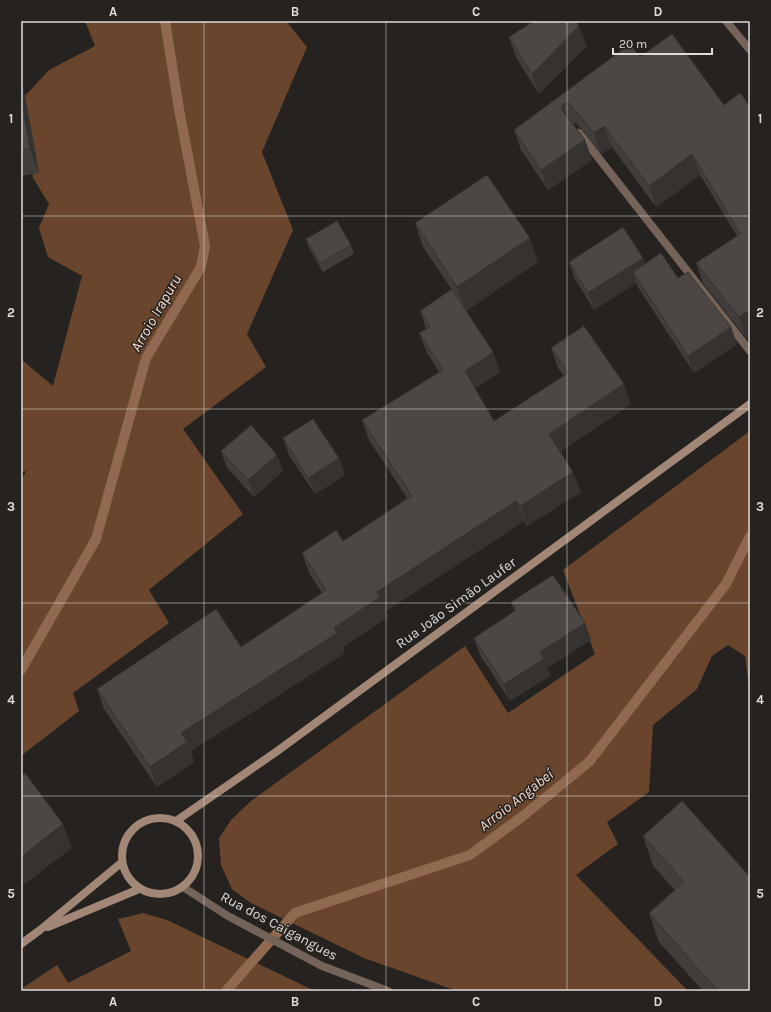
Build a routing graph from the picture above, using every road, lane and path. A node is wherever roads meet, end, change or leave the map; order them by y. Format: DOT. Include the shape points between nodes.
graph roads {
  1 [pos="726,21"];
  2 [pos="750,50"];
  3 [pos="574,128"];
  4 [pos="750,351"];
  5 [pos="750,404"];
  6 [pos="176,821"];
  7 [pos="121,863"];
  8 [pos="183,887"];
  9 [pos="139,889"];
  10 [pos="40,930"];
  11 [pos="21,944"];
  12 [pos="388,991"];
  1 -- 2 [label="street"];
  3 -- 4 [label="street"];
  5 -- 6 [label="main road, Rua João Simão Laufer" via="276,752"];
  6 -- 7 [label="main road" via="160,818 139,824 130,831 122,847"];
  6 -- 8 [label="main road" via="189,831 197,844 198,860 194,876"];
  7 -- 9 [label="main road" via="128,878"];
  7 -- 10 [label="main road"];
  8 -- 9 [label="main road" via="169,894 154,895"];
  8 -- 12 [label="street, Rua dos Caigangues" via="228,916 322,966"];
  9 -- 10 [label="main road"];
  10 -- 11 [label="main road"];
}
